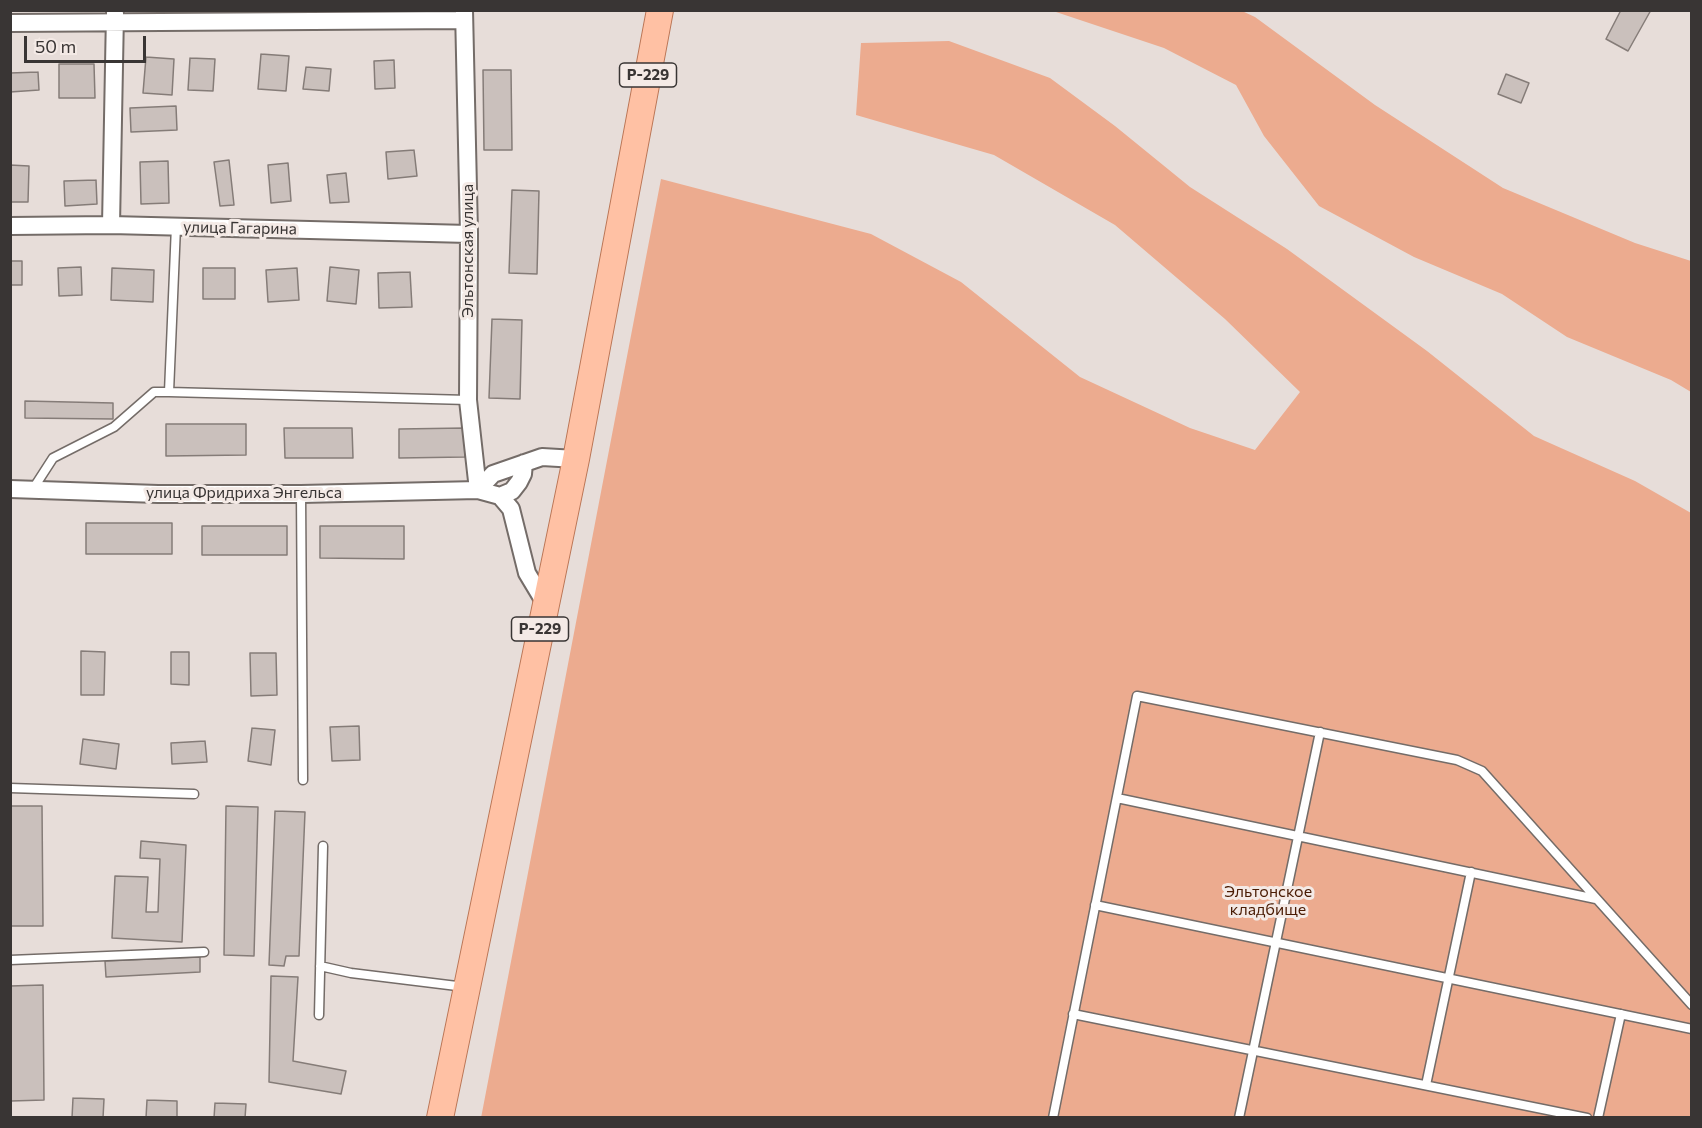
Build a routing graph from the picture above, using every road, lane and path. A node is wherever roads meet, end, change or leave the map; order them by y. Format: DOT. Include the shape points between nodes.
graph roads {
  1 [pos="660,10"];
  2 [pos="464,15"];
  3 [pos="115,16"];
  4 [pos="10,23"];
  5 [pos="111,225"];
  6 [pos="10,226"];
  7 [pos="176,226"];
  8 [pos="469,234"];
  9 [pos="169,392"];
  10 [pos="468,400"];
  11 [pos="576,459"];
  12 [pos="524,463"];
  13 [pos="10,489"];
  14 [pos="33,489"];
  15 [pos="478,490"];
  16 [pos="302,494"];
  17 [pos="500,496"];
  18 [pos="545,603"];
  19 [pos="1320,732"];
  20 [pos="303,780"];
  21 [pos="10,788"];
  22 [pos="194,794"];
  23 [pos="1117,798"];
  24 [pos="1298,836"];
  25 [pos="324,846"];
  26 [pos="1471,872"];
  27 [pos="1597,899"];
  28 [pos="1095,905"];
  29 [pos="1275,942"];
  30 [pos="204,952"];
  31 [pos="10,960"];
  32 [pos="320,966"];
  33 [pos="1448,978"];
  34 [pos="466,987"];
  35 [pos="1692,1005"];
  36 [pos="1073,1014"];
  37 [pos="1621,1014"];
  38 [pos="319,1015"];
  39 [pos="1692,1029"];
  40 [pos="1253,1050"];
  41 [pos="1426,1085"];
  42 [pos="440,1118"];
  43 [pos="1053,1118"];
  44 [pos="1239,1118"];
  45 [pos="1587,1118"];
  46 [pos="1598,1118"];
  1 -- 11 [label="main road, Р-229"];
  2 -- 3 [label="street"];
  2 -- 8 [label="street, Эльтонская улица"];
  3 -- 4 [label="street"];
  3 -- 5 [label="street"];
  5 -- 6 [label="street, улица Гагарина"];
  5 -- 7 [label="street, улица Гагарина"];
  7 -- 8 [label="street, улица Гагарина"];
  7 -- 9 [label="lane"];
  8 -- 10 [label="street, Эльтонская улица"];
  9 -- 10 [label="lane"];
  9 -- 14 [label="lane" via="154,393 114,427 53,458"];
  10 -- 15 [label="street, Эльтонская улица"];
  11 -- 12 [label="street" via="542,456"];
  11 -- 18 [label="main road, Р-229"];
  12 -- 15 [label="street" via="493,474"];
  12 -- 17 [label="street" via="519,482"];
  13 -- 14 [label="street, улица Фридриха Энгельса"];
  14 -- 16 [label="street, улица Фридриха Энгельса"];
  15 -- 16 [label="street, улица Фридриха Энгельса"];
  15 -- 17 [label="street, улица Фридриха Энгельса"];
  16 -- 20 [label="lane"];
  17 -- 18 [label="street" via="511,509 527,573"];
  18 -- 34 [label="main road, Р-229"];
  19 -- 23 [label="lane" via="1137,696"];
  19 -- 24 [label="lane"];
  19 -- 27 [label="lane" via="1456,760 1482,771"];
  21 -- 22 [label="lane"];
  23 -- 24 [label="lane"];
  23 -- 28 [label="lane"];
  24 -- 26 [label="lane"];
  24 -- 29 [label="lane"];
  25 -- 32 [label="lane"];
  26 -- 27 [label="lane"];
  26 -- 33 [label="lane"];
  27 -- 35 [label="lane"];
  28 -- 29 [label="lane"];
  28 -- 36 [label="lane"];
  29 -- 33 [label="lane"];
  29 -- 40 [label="lane"];
  30 -- 31 [label="lane"];
  32 -- 34 [label="lane"];
  32 -- 38 [label="lane"];
  33 -- 37 [label="lane"];
  33 -- 41 [label="lane"];
  34 -- 42 [label="main road, Р-229"];
  36 -- 40 [label="lane"];
  36 -- 43 [label="lane"];
  37 -- 39 [label="lane"];
  37 -- 46 [label="lane"];
  40 -- 41 [label="lane"];
  40 -- 44 [label="lane"];
  41 -- 45 [label="lane"];
}
